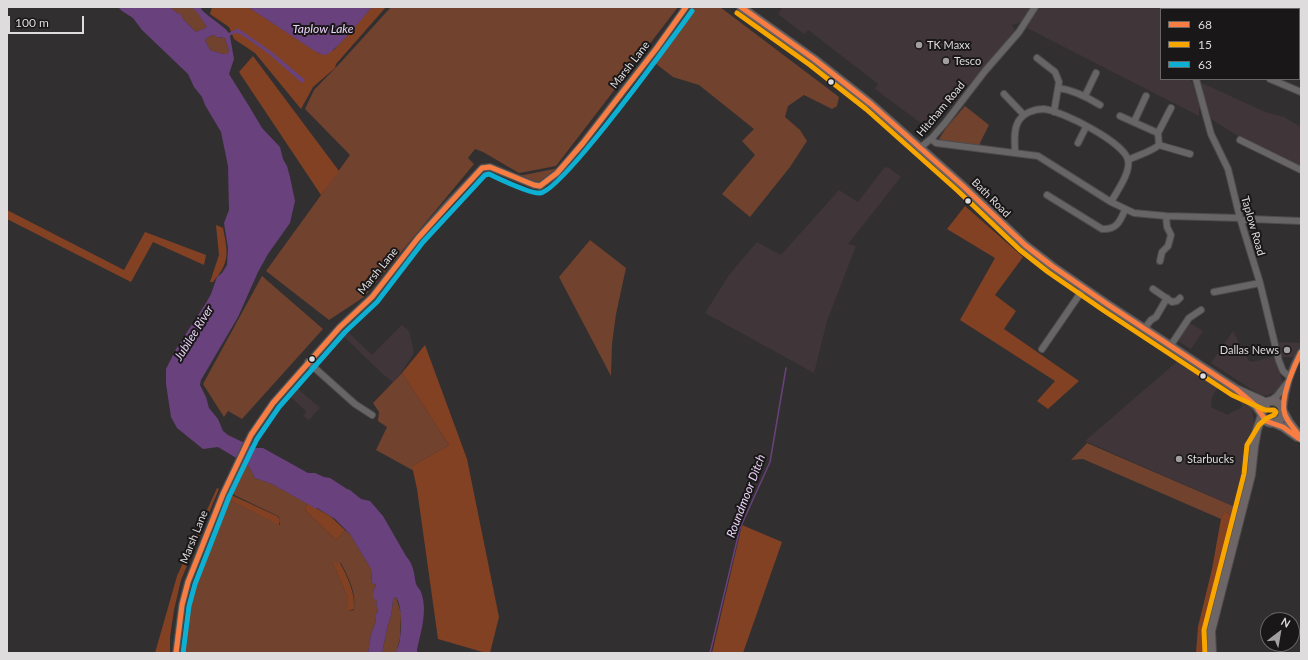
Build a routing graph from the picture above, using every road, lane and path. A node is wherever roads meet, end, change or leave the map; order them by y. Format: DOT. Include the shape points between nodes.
graph roads {
  1 [pos="686,7"];
  2 [pos="741,7"];
  3 [pos="1034,7"];
  4 [pos="1037,58"];
  5 [pos="1096,73"];
  6 [pos="1196,80"];
  7 [pos="1272,80"];
  8 [pos="1058,88"];
  9 [pos="1301,92"];
  10 [pos="1004,94"];
  11 [pos="1085,96"];
  12 [pos="1146,96"];
  13 [pos="1100,105"];
  14 [pos="1171,108"];
  15 [pos="1054,112"];
  16 [pos="1024,115"];
  17 [pos="1120,116"];
  18 [pos="1134,122"];
  19 [pos="1086,126"];
  20 [pos="1158,133"];
  21 [pos="931,139"];
  22 [pos="1240,140"];
  23 [pos="1078,143"];
  24 [pos="1160,146"];
  25 [pos="921,147"];
  26 [pos="1015,152"];
  27 [pos="1190,154"];
  28 [pos="1128,160"];
  29 [pos="1301,170"];
  30 [pos="1047,195"];
  31 [pos="1111,202"];
  32 [pos="1125,210"];
  33 [pos="1166,216"];
  34 [pos="1241,220"];
  35 [pos="1301,221"];
  36 [pos="1160,261"];
  37 [pos="1260,283"];
  38 [pos="1084,288"];
  39 [pos="1153,289"];
  40 [pos="1214,292"];
  41 [pos="1167,298"];
  42 [pos="1180,298"];
  43 [pos="1201,310"];
  44 [pos="1144,329"];
  45 [pos="1171,345"];
  46 [pos="1042,349"];
  47 [pos="1301,352"];
  48 [pos="308,362"];
  49 [pos="1290,378"];
  50 [pos="1236,388"];
  51 [pos="1268,402"];
  52 [pos="1283,410"];
  53 [pos="1262,414"];
  54 [pos="372,415"];
  55 [pos="1273,423"];
  56 [pos="1301,439"];
  57 [pos="1254,446"];
  58 [pos="176,653"];
  59 [pos="1212,653"];
  1 -- 48 [label="street, Marsh Lane" via="583,143 557,173 540,186 490,167 482,168 418,238 372,296"];
  2 -- 25 [label="main road, Bath Road" via="840,78"];
  3 -- 21 [label="street, Hitcham Road" via="1018,32"];
  4 -- 8 [label="street" via="1055,72 1059,82"];
  5 -- 11 [label="street"];
  6 -- 34 [label="street, Taplow Road" via="1211,134 1228,169"];
  7 -- 9 [label="street"];
  8 -- 11 [label="street"];
  8 -- 15 [label="street"];
  10 -- 16 [label="street"];
  11 -- 13 [label="street"];
  12 -- 18 [label="street"];
  14 -- 20 [label="street"];
  15 -- 16 [label="street" via="1044,109 1033,110"];
  15 -- 19 [label="street"];
  16 -- 26 [label="street" via="1018,122 1015,132"];
  17 -- 18 [label="street"];
  18 -- 20 [label="street"];
  19 -- 23 [label="street"];
  19 -- 28 [label="street" via="1119,147"];
  20 -- 24 [label="street"];
  21 -- 25 [label="street, Hitcham Road"];
  21 -- 26 [label="street" via="936,143"];
  22 -- 29 [label="street"];
  24 -- 27 [label="street"];
  24 -- 28 [label="street"];
  25 -- 38 [label="main road, Bath Road" via="1025,245"];
  26 -- 31 [label="street" via="1038,156"];
  28 -- 31 [label="street" via="1126,175"];
  30 -- 32 [label="street" via="1102,229 1114,227"];
  31 -- 32 [label="street"];
  32 -- 33 [label="street" via="1134,214"];
  33 -- 34 [label="street"];
  33 -- 36 [label="street" via="1171,235"];
  34 -- 35 [label="street"];
  34 -- 37 [label="street, Taplow Road"];
  37 -- 40 [label="street"];
  37 -- 49 [label="street, Taplow Road" via="1279,361 1283,371"];
  38 -- 44 [label="main road, Bath Road"];
  38 -- 46 [label="street"];
  39 -- 41 [label="street"];
  41 -- 42 [label="street" via="1172,302 1177,302"];
  41 -- 44 [label="street" via="1156,317 1150,320"];
  43 -- 45 [label="street" via="1189,318"];
  44 -- 45 [label="main road, Bath Road"];
  45 -- 50 [label="main road, Bath Road"];
  47 -- 49 [label="street"];
  48 -- 54 [label="street"];
  48 -- 58 [label="street, Marsh Lane" via="272,404 251,435 234,469 188,582 183,599"];
  49 -- 51 [label="street" via="1277,396"];
  49 -- 52 [label="street"];
  50 -- 51 [label="main road, Bath Road"];
  50 -- 53 [label="main road, Bath Road"];
  51 -- 52 [label="main road" via="1277,403"];
  51 -- 53 [label="main road" via="1263,407"];
  52 -- 55 [label="main road" via="1281,419"];
  52 -- 56 [label="main road"];
  53 -- 55 [label="main road" via="1266,421"];
  53 -- 57 [label="main road"];
  55 -- 56 [label="main road"];
  55 -- 57 [label="main road" via="1264,429"];
  57 -- 59 [label="main road" via="1251,475 1211,631"];
}
